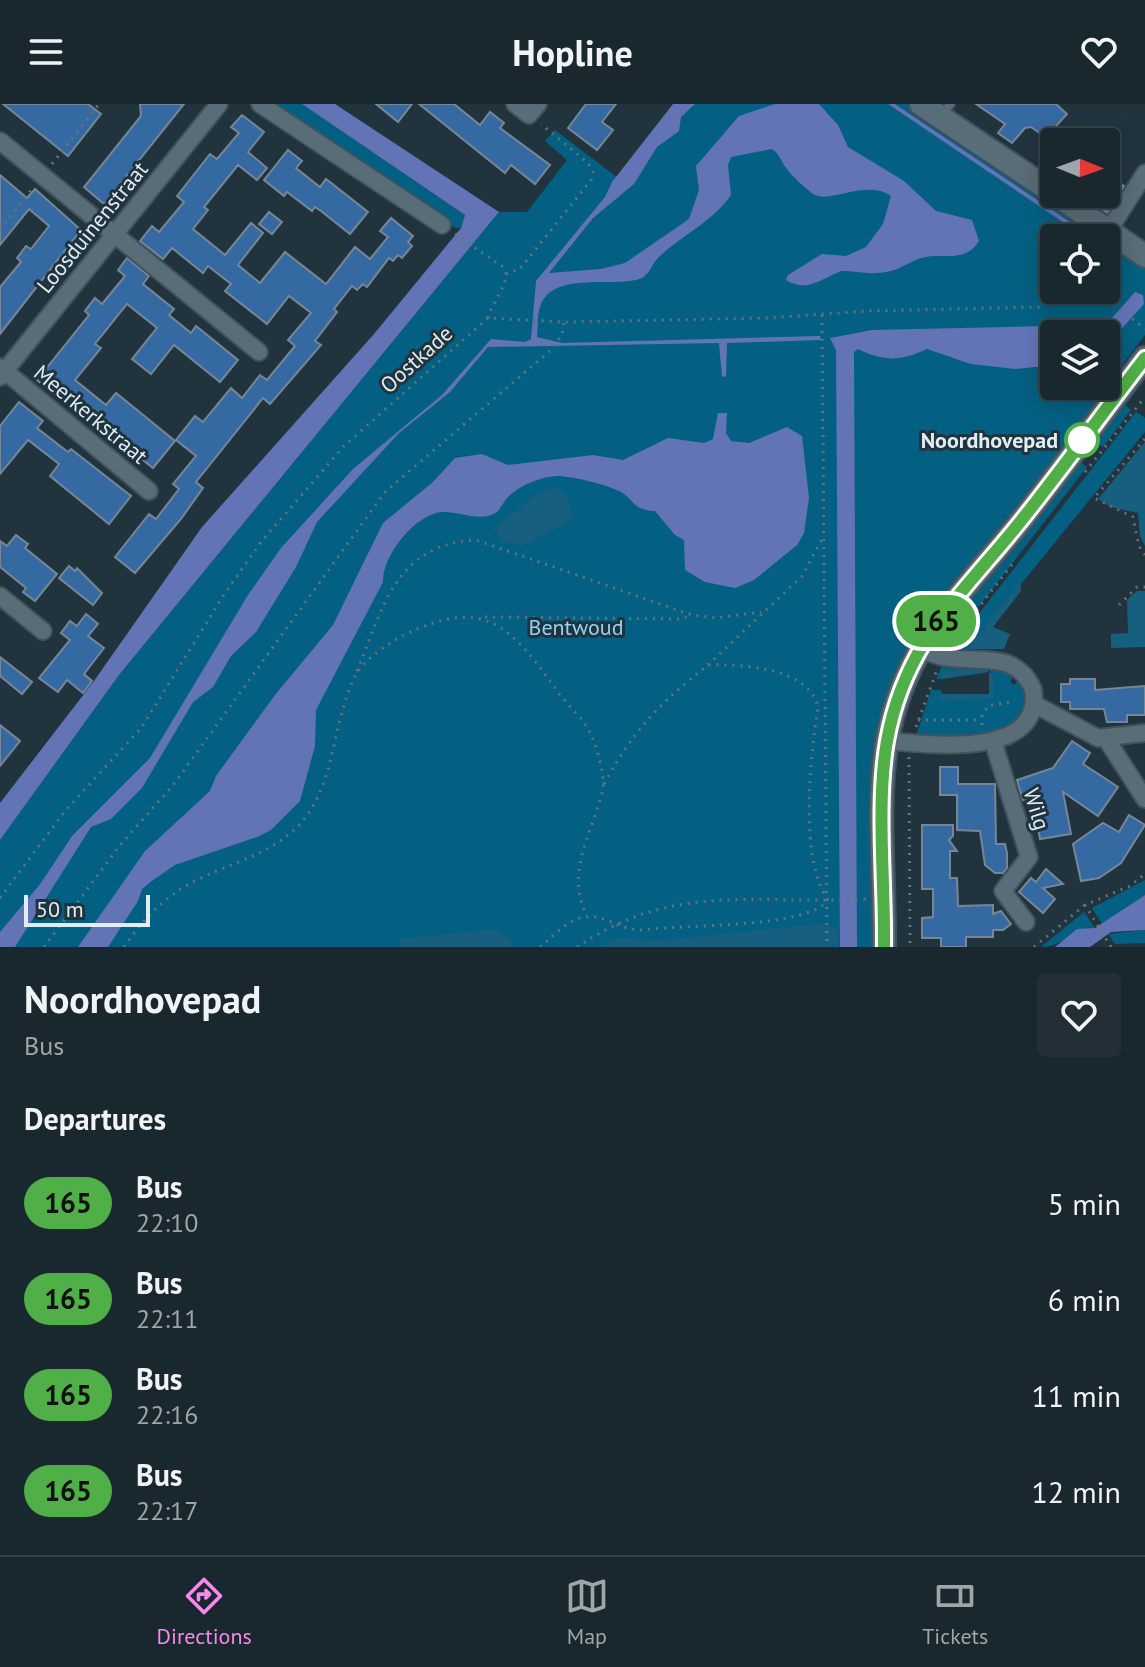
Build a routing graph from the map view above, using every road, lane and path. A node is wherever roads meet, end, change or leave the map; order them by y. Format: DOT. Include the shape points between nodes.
graph roads {
  1 [pos="91,104"];
  2 [pos="219,104"];
  3 [pos="260,104"];
  4 [pos="515,104"];
  5 [pos="921,104"];
  6 [pos="96,108"];
  7 [pos="534,110"];
  8 [pos="946,110"];
  9 [pos="0,141"];
  10 [pos="1145,173"];
  11 [pos="1040,182"];
  12 [pos="1076,208"];
  13 [pos="1100,224"];
  14 [pos="1113,224"];
  15 [pos="442,225"];
  16 [pos="115,233"];
  17 [pos="1120,238"];
  18 [pos="1145,256"];
  19 [pos="506,274"];
  20 [pos="1047,304"];
  21 [pos="1116,304"];
  22 [pos="822,315"];
  23 [pos="488,318"];
  24 [pos="564,322"];
  25 [pos="1145,329"];
  26 [pos="259,352"];
  27 [pos="1145,358"];
  28 [pos="2,371"];
  29 [pos="1145,397"];
  30 [pos="1145,439"];
  31 [pos="1083,475"];
  32 [pos="149,491"];
  33 [pos="823,536"];
  34 [pos="1019,555"];
  35 [pos="1145,555"];
  36 [pos="1145,587"];
  37 [pos="0,596"];
  38 [pos="1119,605"];
  39 [pos="761,612"];
  40 [pos="692,615"];
  41 [pos="481,618"];
  42 [pos="43,631"];
  43 [pos="919,649"];
  44 [pos="943,657"];
  45 [pos="708,665"];
  46 [pos="356,675"];
  47 [pos="1034,704"];
  48 [pos="818,708"];
  49 [pos="825,708"];
  50 [pos="918,720"];
  51 [pos="981,720"];
  52 [pos="1145,733"];
  53 [pos="1107,740"];
  54 [pos="887,741"];
  55 [pos="912,742"];
  56 [pos="989,742"];
  57 [pos="604,784"];
  58 [pos="1145,799"];
  59 [pos="1145,874"];
  60 [pos="0,898"];
  61 [pos="828,900"];
  62 [pos="858,900"];
  63 [pos="1085,905"];
  64 [pos="587,916"];
  65 [pos="1026,922"];
  66 [pos="614,923"];
  67 [pos="1110,945"];
  68 [pos="44,947"];
  69 [pos="124,947"];
  70 [pos="540,947"];
  71 [pos="577,947"];
  72 [pos="827,947"];
  73 [pos="884,947"];
  74 [pos="910,947"];
  75 [pos="1034,947"];
  1 -- 6 [label="path"];
  2 -- 16 [label="street, Loosduinenstraat"];
  3 -- 15 [label="street"];
  4 -- 7 [label="street"];
  5 -- 8 [label="main road"];
  7 -- 19 [label="path" via="593,172 520,269"];
  8 -- 11 [label="main road"];
  9 -- 16 [label="street"];
  10 -- 14 [label="street"];
  12 -- 13 [label="main road"];
  15 -- 19 [label="path"];
  16 -- 26 [label="street"];
  16 -- 28 [label="street, Loosduinenstraat"];
  17 -- 18 [label="main road"];
  19 -- 23 [label="path"];
  20 -- 22 [label="path"];
  21 -- 25 [label="path"];
  22 -- 24 [label="path"];
  22 -- 33 [label="path"];
  23 -- 24 [label="path"];
  23 -- 60 [label="path, Oostkade" via="344,446 261,542 142,727 66,810"];
  24 -- 68 [label="path" via="551,350 385,492 174,784 121,844"];
  27 -- 43 [label="main road" via="1022,520 938,618"];
  28 -- 32 [label="street, Meerkerkstraat"];
  29 -- 31 [label="path"];
  30 -- 35 [label="path" via="1094,498 1133,517"];
  33 -- 39 [label="path" via="802,576"];
  33 -- 49 [label="path"];
  34 -- 44 [label="path"];
  36 -- 38 [label="path" via="1137,587"];
  37 -- 42 [label="street"];
  39 -- 40 [label="path" via="716,618"];
  39 -- 45 [label="path"];
  40 -- 41 [label="path"];
  40 -- 46 [label="path" via="485,543 453,541 431,548 410,564 395,585"];
  41 -- 46 [label="path" via="420,628 391,642"];
  41 -- 57 [label="path" via="503,627 532,656 591,733"];
  43 -- 44 [label="street"];
  43 -- 54 [label="main road"];
  44 -- 47 [label="street" via="997,659 1013,666 1029,681"];
  44 -- 50 [label="path"];
  45 -- 48 [label="path" via="780,673 810,692"];
  45 -- 57 [label="path" via="647,717"];
  46 -- 69 [label="path" via="316,804 298,827 272,847 164,900"];
  47 -- 51 [label="path" via="994,703"];
  47 -- 53 [label="street"];
  47 -- 56 [label="street" via="1022,726"];
  48 -- 49 [label="path"];
  48 -- 61 [label="path" via="810,828 819,886"];
  49 -- 61 [label="path"];
  50 -- 51 [label="path"];
  50 -- 55 [label="path"];
  51 -- 56 [label="path"];
  52 -- 53 [label="street"];
  53 -- 58 [label="street"];
  54 -- 55 [label="street"];
  54 -- 73 [label="main road"];
  55 -- 56 [label="street"];
  55 -- 74 [label="path"];
  56 -- 65 [label="street, Wilg" via="1029,857 1003,891"];
  57 -- 64 [label="path" via="577,872"];
  59 -- 63 [label="path"];
  61 -- 62 [label="path"];
  61 -- 66 [label="path" via="701,900"];
  61 -- 66 [label="path" via="814,913 788,919 634,930"];
  61 -- 72 [label="path"];
  63 -- 67 [label="path"];
  63 -- 75 [label="path"];
  64 -- 66 [label="path"];
  64 -- 70 [label="path" via="568,923"];
  66 -- 71 [label="path"];
}
